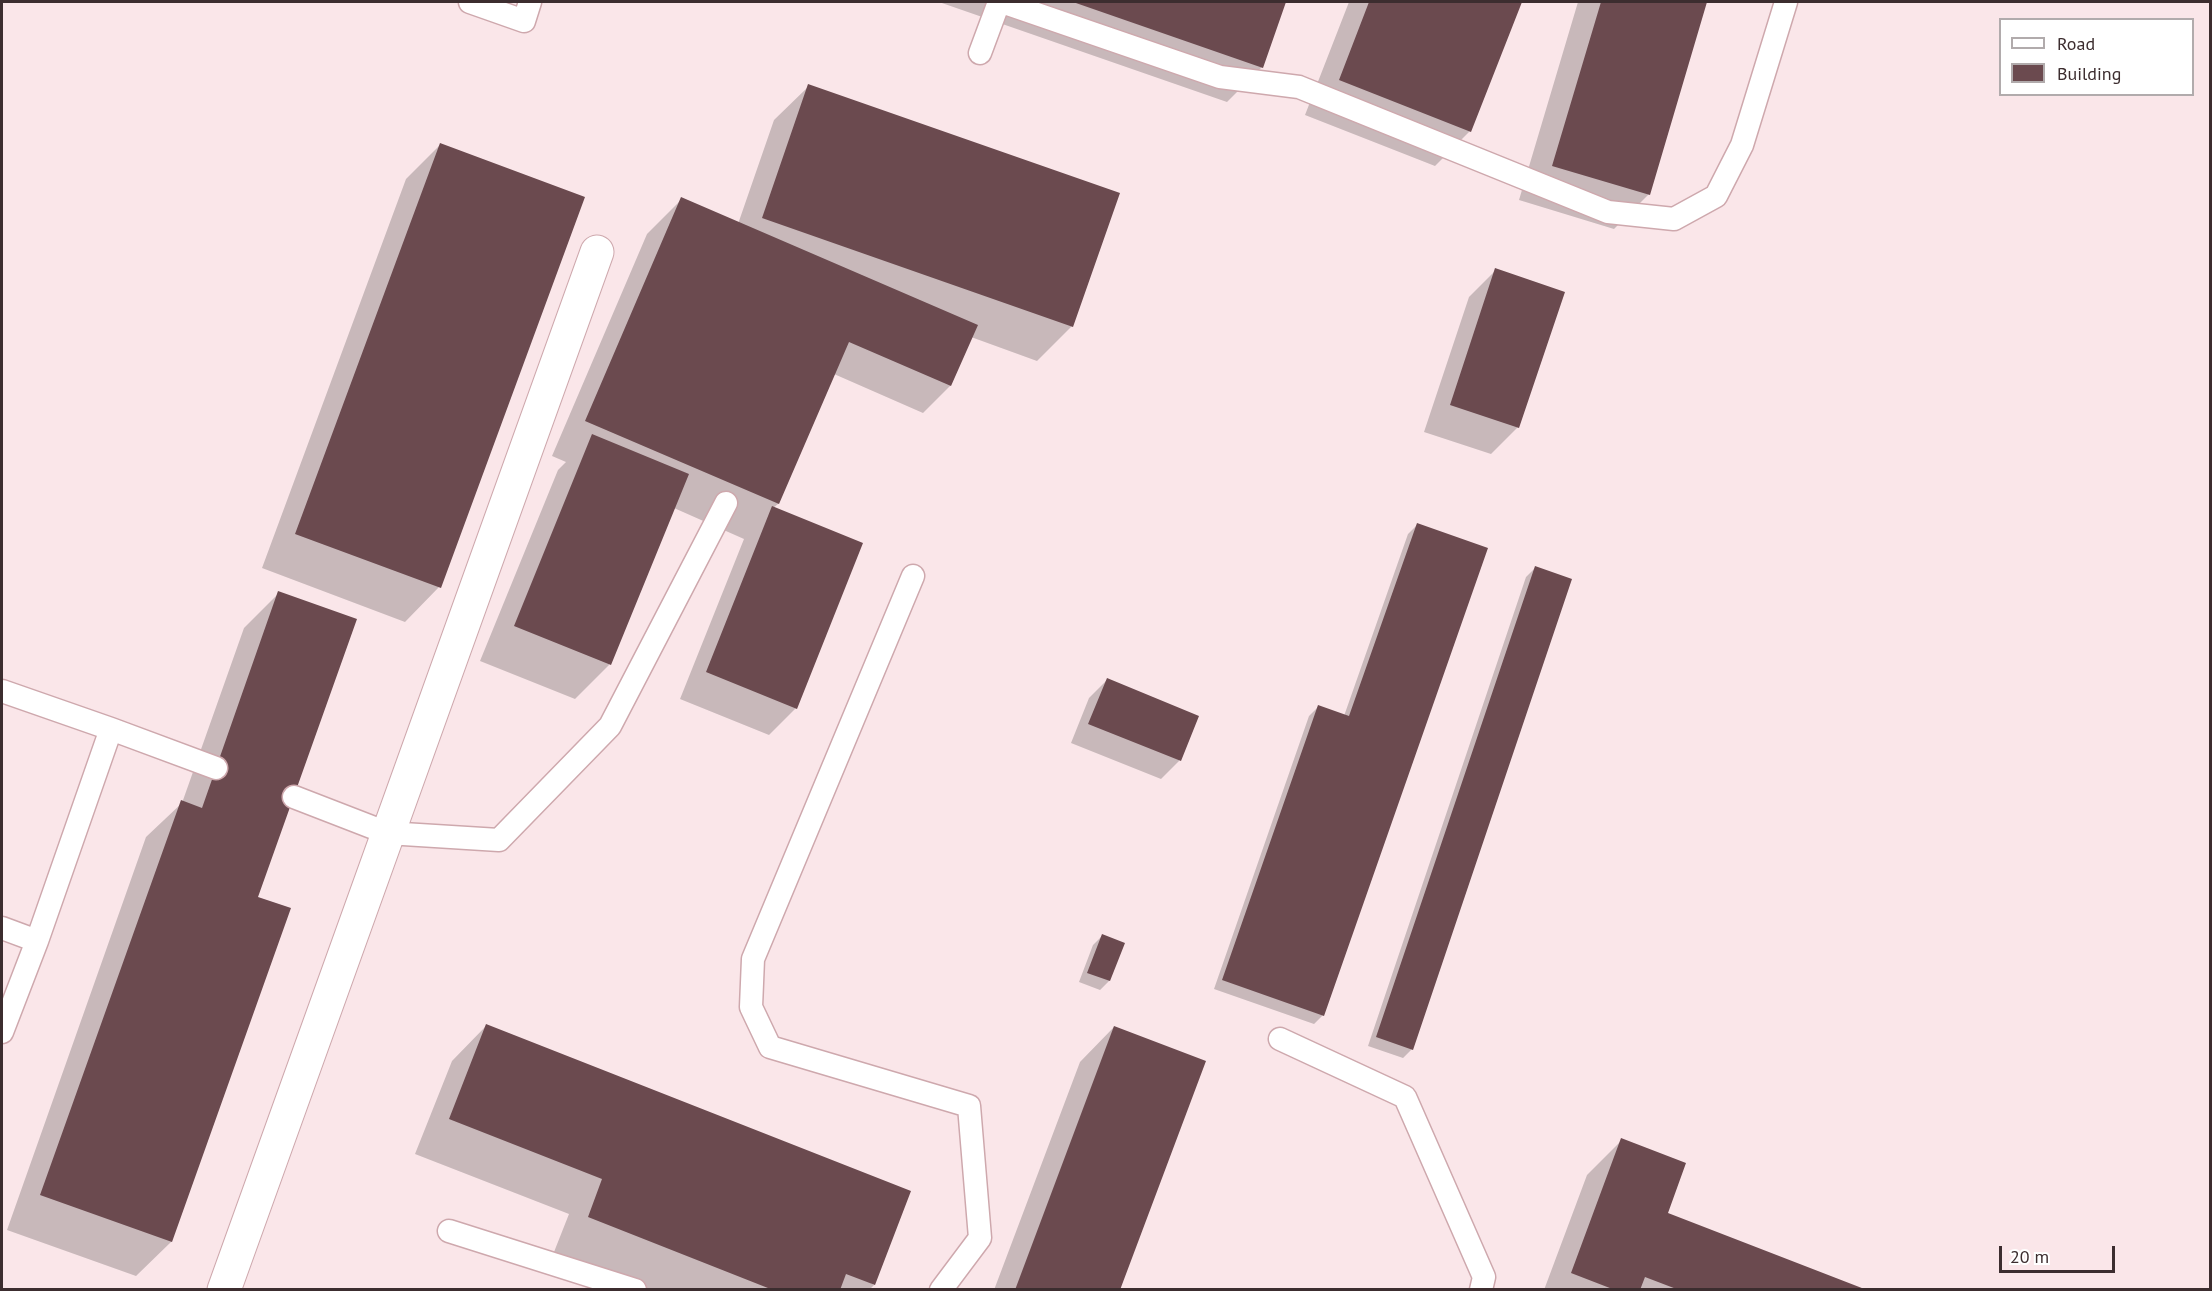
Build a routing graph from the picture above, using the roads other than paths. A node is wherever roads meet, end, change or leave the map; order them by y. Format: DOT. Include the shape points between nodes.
graph roads {
  1 [pos="470,2"];
  2 [pos="530,2"];
  3 [pos="1000,2"];
  4 [pos="1786,2"];
  5 [pos="980,53"];
  6 [pos="597,252"];
  7 [pos="726,504"];
  8 [pos="913,576"];
  9 [pos="2,691"];
  10 [pos="111,729"];
  11 [pos="216,768"];
  12 [pos="294,797"];
  13 [pos="387,833"];
  14 [pos="2,928"];
  15 [pos="37,941"];
  16 [pos="2,1032"];
  17 [pos="1280,1039"];
  18 [pos="449,1231"];
  19 [pos="224,1290"];
  20 [pos="635,1290"];
  21 [pos="940,1290"];
  22 [pos="1481,1290"];
  1 -- 2 [label="lane" via="524,21"];
  3 -- 4 [label="lane" via="1220,77 1299,87 1608,212 1674,219 1716,196 1742,145"];
  3 -- 5 [label="lane"];
  6 -- 13 [label="street"];
  7 -- 13 [label="lane" via="610,726 499,840"];
  8 -- 21 [label="lane" via="753,959 751,1007 770,1047 969,1106 980,1238"];
  9 -- 10 [label="lane"];
  10 -- 11 [label="lane"];
  10 -- 15 [label="lane"];
  12 -- 13 [label="lane"];
  13 -- 19 [label="street"];
  14 -- 15 [label="lane"];
  15 -- 16 [label="lane"];
  17 -- 22 [label="lane" via="1405,1097 1484,1277"];
  18 -- 20 [label="lane"];
}
